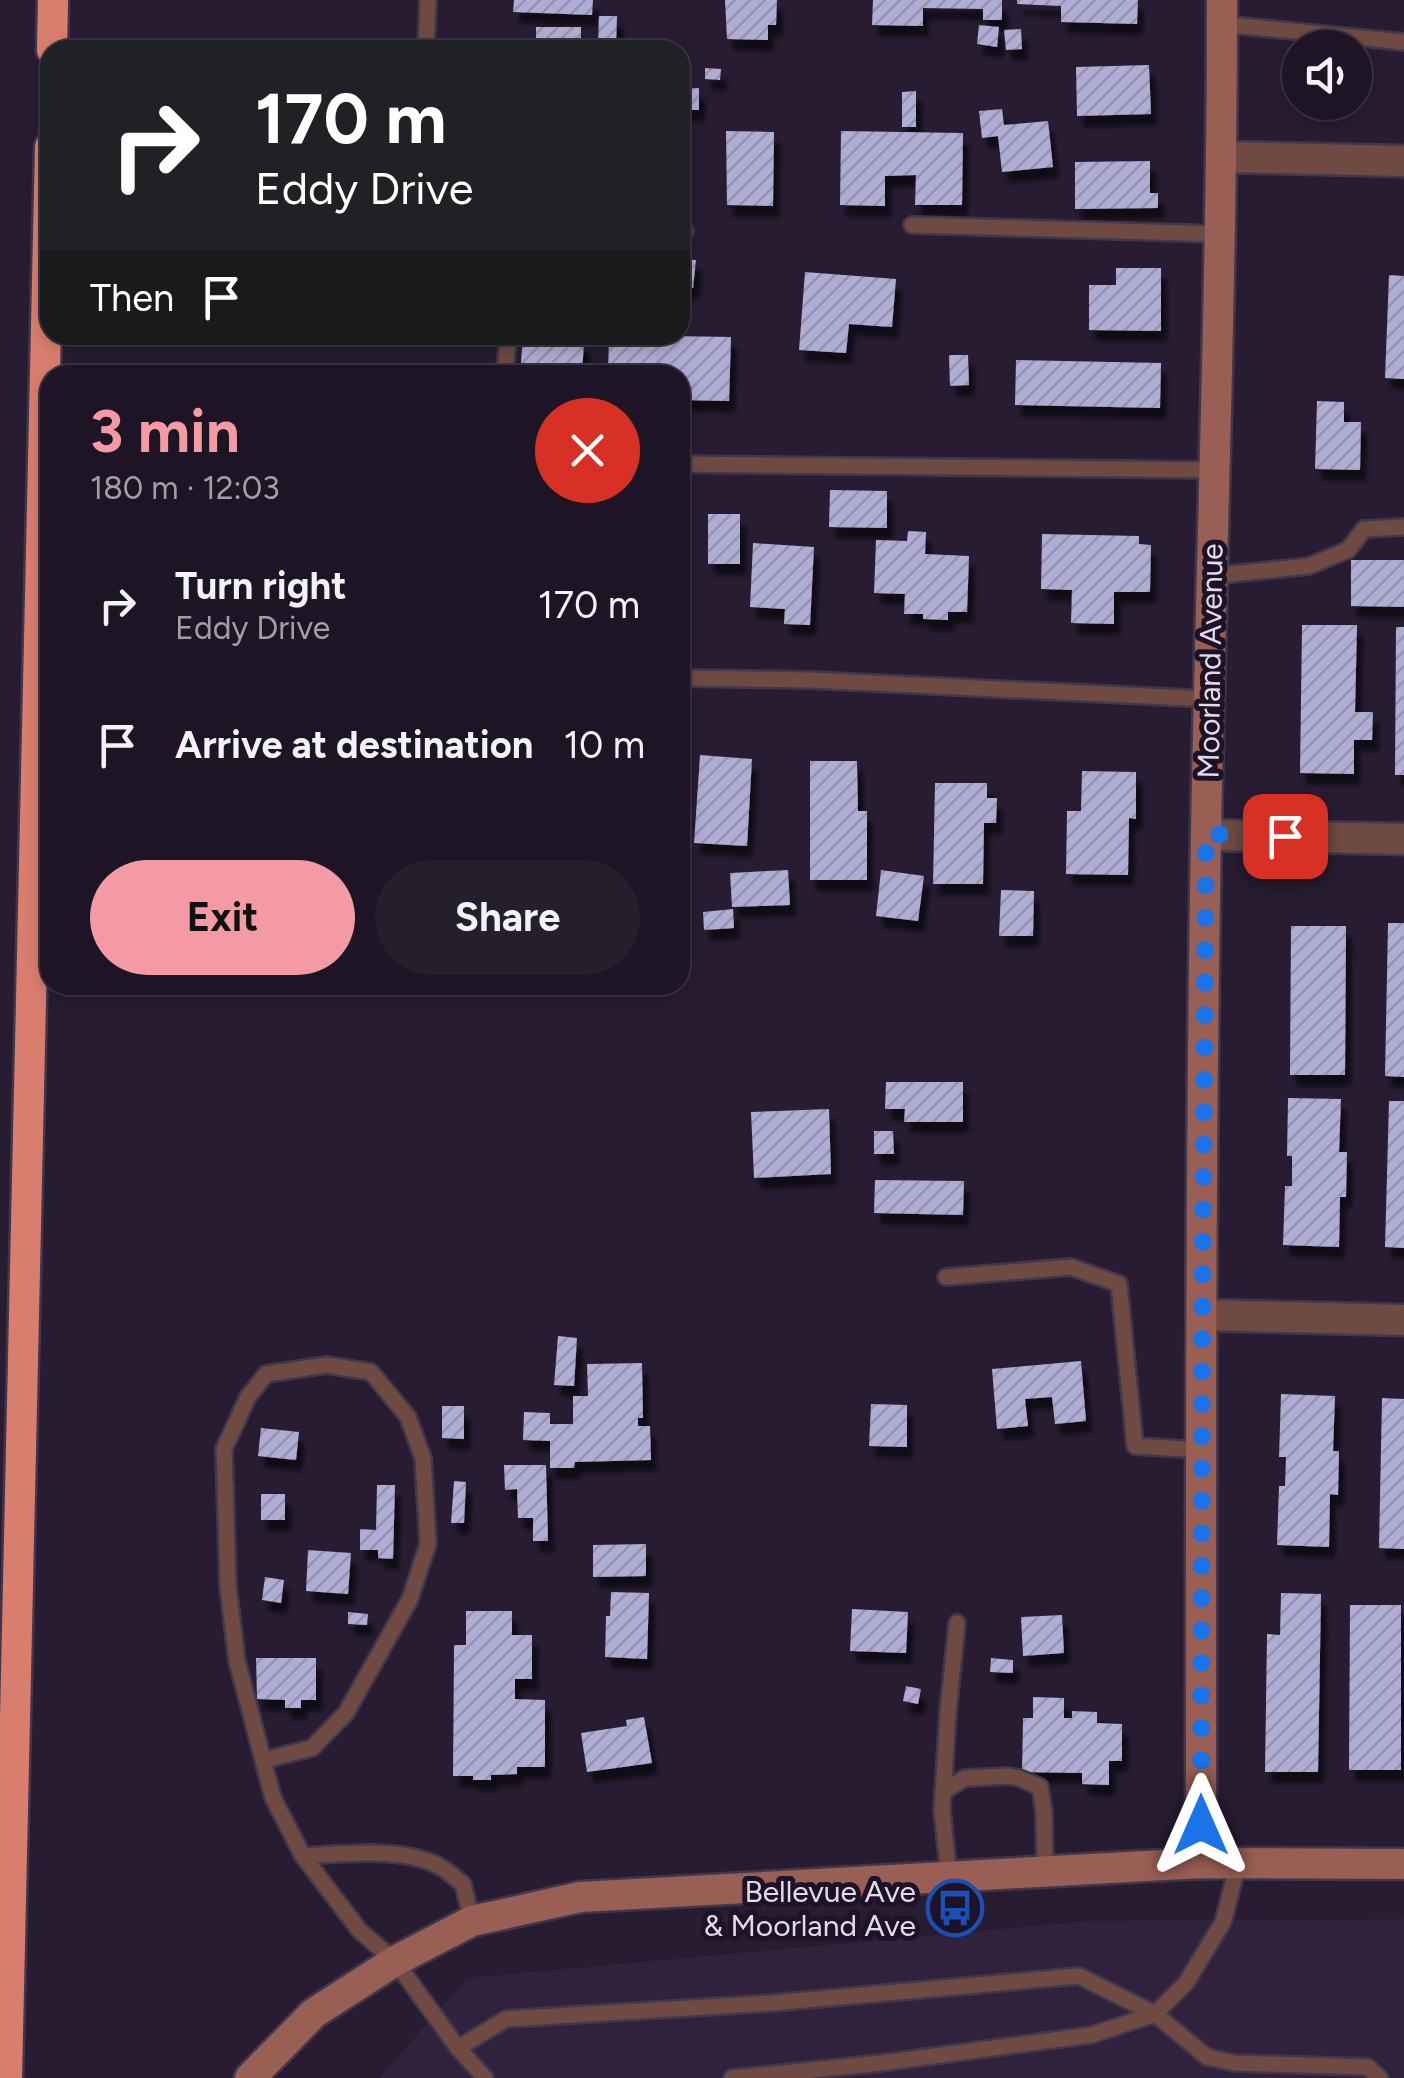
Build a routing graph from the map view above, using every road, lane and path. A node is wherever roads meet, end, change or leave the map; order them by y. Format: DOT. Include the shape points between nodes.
graph roads {
  1 [pos="53,0"];
  2 [pos="428,0"];
  3 [pos="1222,12"];
  4 [pos="52,40"];
  5 [pos="426,40"];
  6 [pos="1404,42"];
  7 [pos="1222,156"];
  8 [pos="1404,161"];
  9 [pos="912,224"];
  10 [pos="1220,234"];
  11 [pos="690,464"];
  12 [pos="1214,470"];
  13 [pos="1404,527"];
  14 [pos="1212,576"];
  15 [pos="40,596"];
  16 [pos="690,678"];
  17 [pos="1209,699"];
  18 [pos="1206,834"];
  19 [pos="1404,839"];
  20 [pos="946,1277"];
  21 [pos="1202,1315"];
  22 [pos="1404,1320"];
  23 [pos="1201,1450"];
  24 [pos="957,1622"];
  25 [pos="264,1760"];
  26 [pos="943,1792"];
  27 [pos="303,1856"];
  28 [pos="1201,1863"];
  29 [pos="1238,1864"];
  30 [pos="1404,1864"];
  31 [pos="1045,1873"];
  32 [pos="950,1876"];
  33 [pos="472,1921"];
  34 [pos="395,1961"];
  35 [pos="1155,2014"];
  36 [pos="458,2048"];
  37 [pos="882,2071"];
  38 [pos="7,2078"];
  39 [pos="250,2078"];
  40 [pos="486,2078"];
  41 [pos="732,2078"];
  42 [pos="1380,2078"];
  1 -- 4 [label="highway"];
  2 -- 5 [label="lane"];
  3 -- 6 [label="lane"];
  3 -- 7 [label="street, Moorland Avenue"];
  7 -- 8 [label="street"];
  7 -- 10 [label="street, Moorland Avenue"];
  9 -- 10 [label="lane"];
  10 -- 12 [label="street, Moorland Avenue"];
  11 -- 12 [label="lane"];
  12 -- 14 [label="street, Moorland Avenue"];
  13 -- 14 [label="lane" via="1364,529 1348,550 1309,566"];
  14 -- 17 [label="street, Moorland Avenue"];
  15 -- 38 [label="highway"];
  16 -- 17 [label="lane"];
  17 -- 18 [label="street, Moorland Avenue"];
  18 -- 19 [label="street"];
  18 -- 21 [label="street, Moorland Avenue"];
  20 -- 23 [label="lane" via="1072,1267 1119,1284 1135,1446"];
  21 -- 22 [label="street"];
  21 -- 23 [label="street, Moorland Avenue"];
  23 -- 28 [label="street, Moorland Avenue"];
  24 -- 26 [label="lane"];
  25 -- 25 [label="lane" via="237,1661 224,1449 266,1374 326,1365 371,1372 408,1417 423,1458 428,1544 410,1599 346,1713 312,1748"];
  25 -- 27 [label="lane" via="274,1798"];
  26 -- 31 [label="lane" via="965,1778 1008,1776 1040,1788"];
  26 -- 32 [label="lane"];
  27 -- 33 [label="lane" via="402,1856 438,1865 463,1884"];
  27 -- 34 [label="lane" via="360,1931"];
  28 -- 29 [label="street"];
  28 -- 31 [label="street"];
  29 -- 30 [label="street"];
  29 -- 35 [label="lane" via="1223,1922 1186,1983"];
  31 -- 32 [label="street"];
  32 -- 33 [label="street" via="580,1898"];
  33 -- 34 [label="street"];
  34 -- 36 [label="lane"];
  34 -- 39 [label="street" via="314,2013"];
  35 -- 36 [label="lane" via="1079,1976 506,2019"];
  35 -- 37 [label="lane" via="1091,2035"];
  35 -- 42 [label="lane" via="1207,2057 1368,2068"];
  36 -- 40 [label="lane"];
  37 -- 41 [label="lane"];
}
